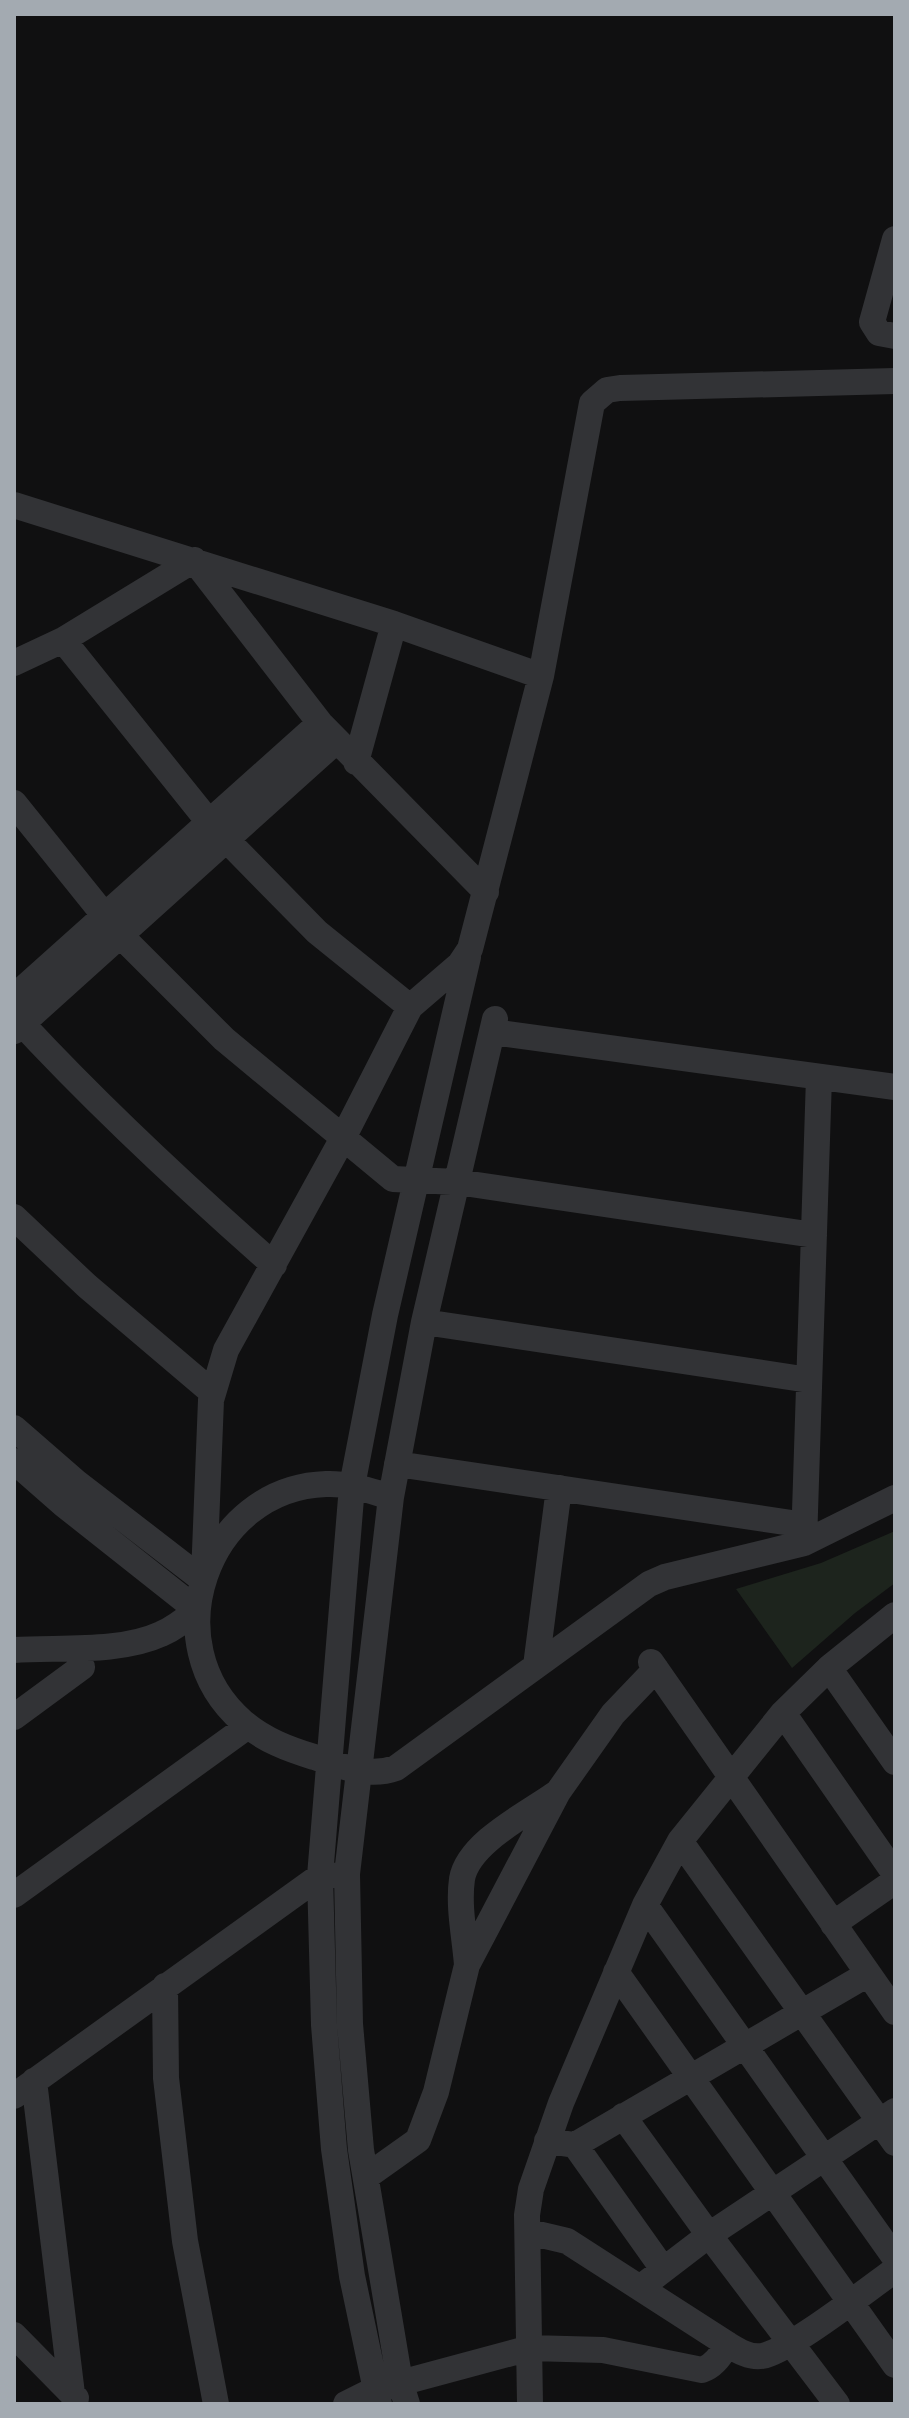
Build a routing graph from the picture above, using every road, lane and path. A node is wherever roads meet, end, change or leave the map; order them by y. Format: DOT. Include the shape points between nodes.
graph roads {
  1 [pos="895,239"];
  2 [pos="895,336"];
  3 [pos="895,381"];
  4 [pos="14,505"];
  5 [pos="194,560"];
  6 [pos="394,624"];
  7 [pos="63,640"];
  8 [pos="14,663"];
  9 [pos="541,676"];
  10 [pos="328,732"];
  11 [pos="356,762"];
  12 [pos="14,803"];
  13 [pos="209,822"];
  14 [pos="228,841"];
  15 [pos="486,892"];
  16 [pos="104,916"];
  17 [pos="121,936"];
  18 [pos="470,949"];
  19 [pos="14,997"];
  20 [pos="410,1007"];
  21 [pos="17,1023"];
  22 [pos="819,1077"];
  23 [pos="895,1087"];
  24 [pos="343,1138"];
  25 [pos="415,1181"];
  26 [pos="457,1182"];
  27 [pos="14,1217"];
  28 [pos="814,1235"];
  29 [pos="274,1265"];
  30 [pos="424,1322"];
  31 [pos="809,1380"];
  32 [pos="213,1393"];
  33 [pos="14,1428"];
  34 [pos="14,1461"];
  35 [pos="397,1464"];
  36 [pos="352,1486"];
  37 [pos="559,1488"];
  38 [pos="391,1497"];
  39 [pos="895,1498"];
  40 [pos="804,1534"];
  41 [pos="203,1578"];
  42 [pos="197,1610"];
  43 [pos="895,1615"];
  44 [pos="14,1650"];
  45 [pos="536,1666"];
  46 [pos="82,1667"];
  47 [pos="829,1668"];
  48 [pos="783,1713"];
  49 [pos="14,1717"];
  50 [pos="248,1726"];
  51 [pos="329,1762"];
  52 [pos="895,1762"];
  53 [pos="361,1771"];
  54 [pos="730,1776"];
  55 [pos="558,1792"];
  56 [pos="680,1841"];
  57 [pos="347,1874"];
  58 [pos="895,1874"];
  59 [pos="320,1876"];
  60 [pos="895,1881"];
  61 [pos="14,1895"];
  62 [pos="645,1905"];
  63 [pos="833,1924"];
  64 [pos="467,1965"];
  65 [pos="616,1972"];
  66 [pos="868,1974"];
  67 [pos="165,1986"];
  68 [pos="801,2011"];
  69 [pos="895,2012"];
  70 [pos="745,2045"];
  71 [pos="690,2076"];
  72 [pos="24,2089"];
  73 [pos="623,2116"];
  74 [pos="887,2116"];
  75 [pos="547,2141"];
  76 [pos="895,2143"];
  77 [pos="575,2145"];
  78 [pos="825,2159"];
  79 [pos="366,2177"];
  80 [pos="774,2194"];
  81 [pos="529,2232"];
  82 [pos="709,2235"];
  83 [pos="895,2258"];
  84 [pos="663,2269"];
  85 [pos="895,2270"];
  86 [pos="641,2287"];
  87 [pos="850,2301"];
  88 [pos="14,2335"];
  89 [pos="792,2341"];
  90 [pos="727,2344"];
  91 [pos="530,2348"];
  92 [pos="895,2365"];
  93 [pos="404,2393"];
  94 [pos="376,2397"];
  95 [pos="77,2399"];
  96 [pos="216,2404"];
  97 [pos="346,2404"];
  98 [pos="530,2404"];
  99 [pos="837,2404"];
  1 -- 2 [label="street" via="872,322 879,333"];
  3 -- 9 [label="street" via="620,388 599,394 589,412"];
  4 -- 5 [label="street"];
  5 -- 6 [label="street"];
  5 -- 7 [label="street"];
  5 -- 10 [label="street"];
  6 -- 9 [label="street"];
  6 -- 11 [label="street"];
  7 -- 8 [label="street"];
  7 -- 13 [label="street"];
  9 -- 15 [label="street"];
  10 -- 11 [label="street"];
  10 -- 13 [label="street"];
  10 -- 14 [label="street"];
  11 -- 15 [label="street"];
  12 -- 16 [label="street"];
  13 -- 14 [label="street"];
  13 -- 16 [label="street"];
  14 -- 17 [label="street"];
  14 -- 20 [label="street" via="317,932"];
  15 -- 18 [label="street"];
  16 -- 17 [label="street"];
  16 -- 19 [label="street"];
  17 -- 21 [label="street"];
  17 -- 24 [label="street" via="224,1039"];
  18 -- 20 [label="street"];
  18 -- 25 [label="street"];
  20 -- 24 [label="street"];
  21 -- 29 [label="street" via="178,1181"];
  22 -- 23 [label="street"];
  22 -- 26 [label="street" via="494,1026"];
  22 -- 28 [label="street"];
  24 -- 25 [label="street" via="393,1179"];
  24 -- 29 [label="street"];
  25 -- 26 [label="street"];
  25 -- 36 [label="street"];
  26 -- 28 [label="street"];
  26 -- 30 [label="street"];
  27 -- 32 [label="street"];
  28 -- 31 [label="street"];
  29 -- 32 [label="street" via="226,1350"];
  30 -- 31 [label="street"];
  30 -- 35 [label="street"];
  31 -- 40 [label="street"];
  32 -- 41 [label="street"];
  33 -- 41 [label="street"];
  34 -- 42 [label="street"];
  35 -- 37 [label="street"];
  35 -- 38 [label="street"];
  36 -- 38 [label="street"];
  36 -- 41 [label="street" via="303,1487 260,1504 226,1535"];
  36 -- 51 [label="street"];
  37 -- 40 [label="street"];
  37 -- 45 [label="street"];
  38 -- 53 [label="street"];
  39 -- 40 [label="street"];
  40 -- 45 [label="street" via="649,1584"];
  41 -- 42 [label="street"];
  42 -- 44 [label="street" via="147,1639"];
  42 -- 50 [label="street" via="205,1667 228,1707"];
  43 -- 47 [label="street"];
  45 -- 53 [label="street" via="396,1768"];
  46 -- 49 [label="street"];
  47 -- 48 [label="street"];
  47 -- 52 [label="street"];
  48 -- 54 [label="street"];
  48 -- 58 [label="street"];
  50 -- 51 [label="street" via="284,1747"];
  50 -- 61 [label="street"];
  51 -- 53 [label="street"];
  51 -- 59 [label="street"];
  53 -- 57 [label="street"];
  54 -- 55 [label="street" via="654,1666"];
  54 -- 56 [label="street"];
  54 -- 63 [label="street"];
  55 -- 64 [label="street"];
  55 -- 64 [label="street" via="480,1847 466,1864 461,1904"];
  56 -- 62 [label="street"];
  56 -- 68 [label="street"];
  57 -- 59 [label="street"];
  57 -- 79 [label="street" via="350,2024"];
  59 -- 67 [label="street"];
  59 -- 94 [label="street" via="334,2149"];
  60 -- 63 [label="street"];
  62 -- 65 [label="street"];
  62 -- 70 [label="street"];
  63 -- 66 [label="street"];
  64 -- 79 [label="street" via="436,2092 418,2140"];
  65 -- 71 [label="street"];
  65 -- 75 [label="street"];
  66 -- 68 [label="street"];
  66 -- 69 [label="street"];
  67 -- 72 [label="street"];
  67 -- 96 [label="street" via="166,2078 185,2241"];
  68 -- 70 [label="street"];
  68 -- 74 [label="street"];
  70 -- 71 [label="street"];
  70 -- 78 [label="street"];
  71 -- 73 [label="street"];
  71 -- 80 [label="street"];
  72 -- 95 [label="street"];
  73 -- 77 [label="street"];
  73 -- 82 [label="street"];
  74 -- 76 [label="street"];
  74 -- 78 [label="street"];
  75 -- 77 [label="street"];
  75 -- 81 [label="street" via="531,2189"];
  77 -- 84 [label="street"];
  78 -- 80 [label="street"];
  78 -- 83 [label="street"];
  79 -- 93 [label="street"];
  80 -- 82 [label="street"];
  80 -- 87 [label="street"];
  81 -- 86 [label="street" via="567,2241"];
  81 -- 91 [label="street"];
  82 -- 84 [label="street"];
  82 -- 89 [label="street"];
  84 -- 86 [label="street"];
  85 -- 87 [label="street"];
  86 -- 90 [label="street"];
  87 -- 89 [label="street"];
  87 -- 92 [label="street"];
  88 -- 95 [label="street"];
  89 -- 90 [label="street" via="761,2356"];
  89 -- 99 [label="street"];
  90 -- 91 [label="street" via="711,2367 702,2370 603,2350"];
  91 -- 93 [label="street"];
  91 -- 98 [label="street"];
  93 -- 94 [label="street"];
  94 -- 97 [label="street"];
}
